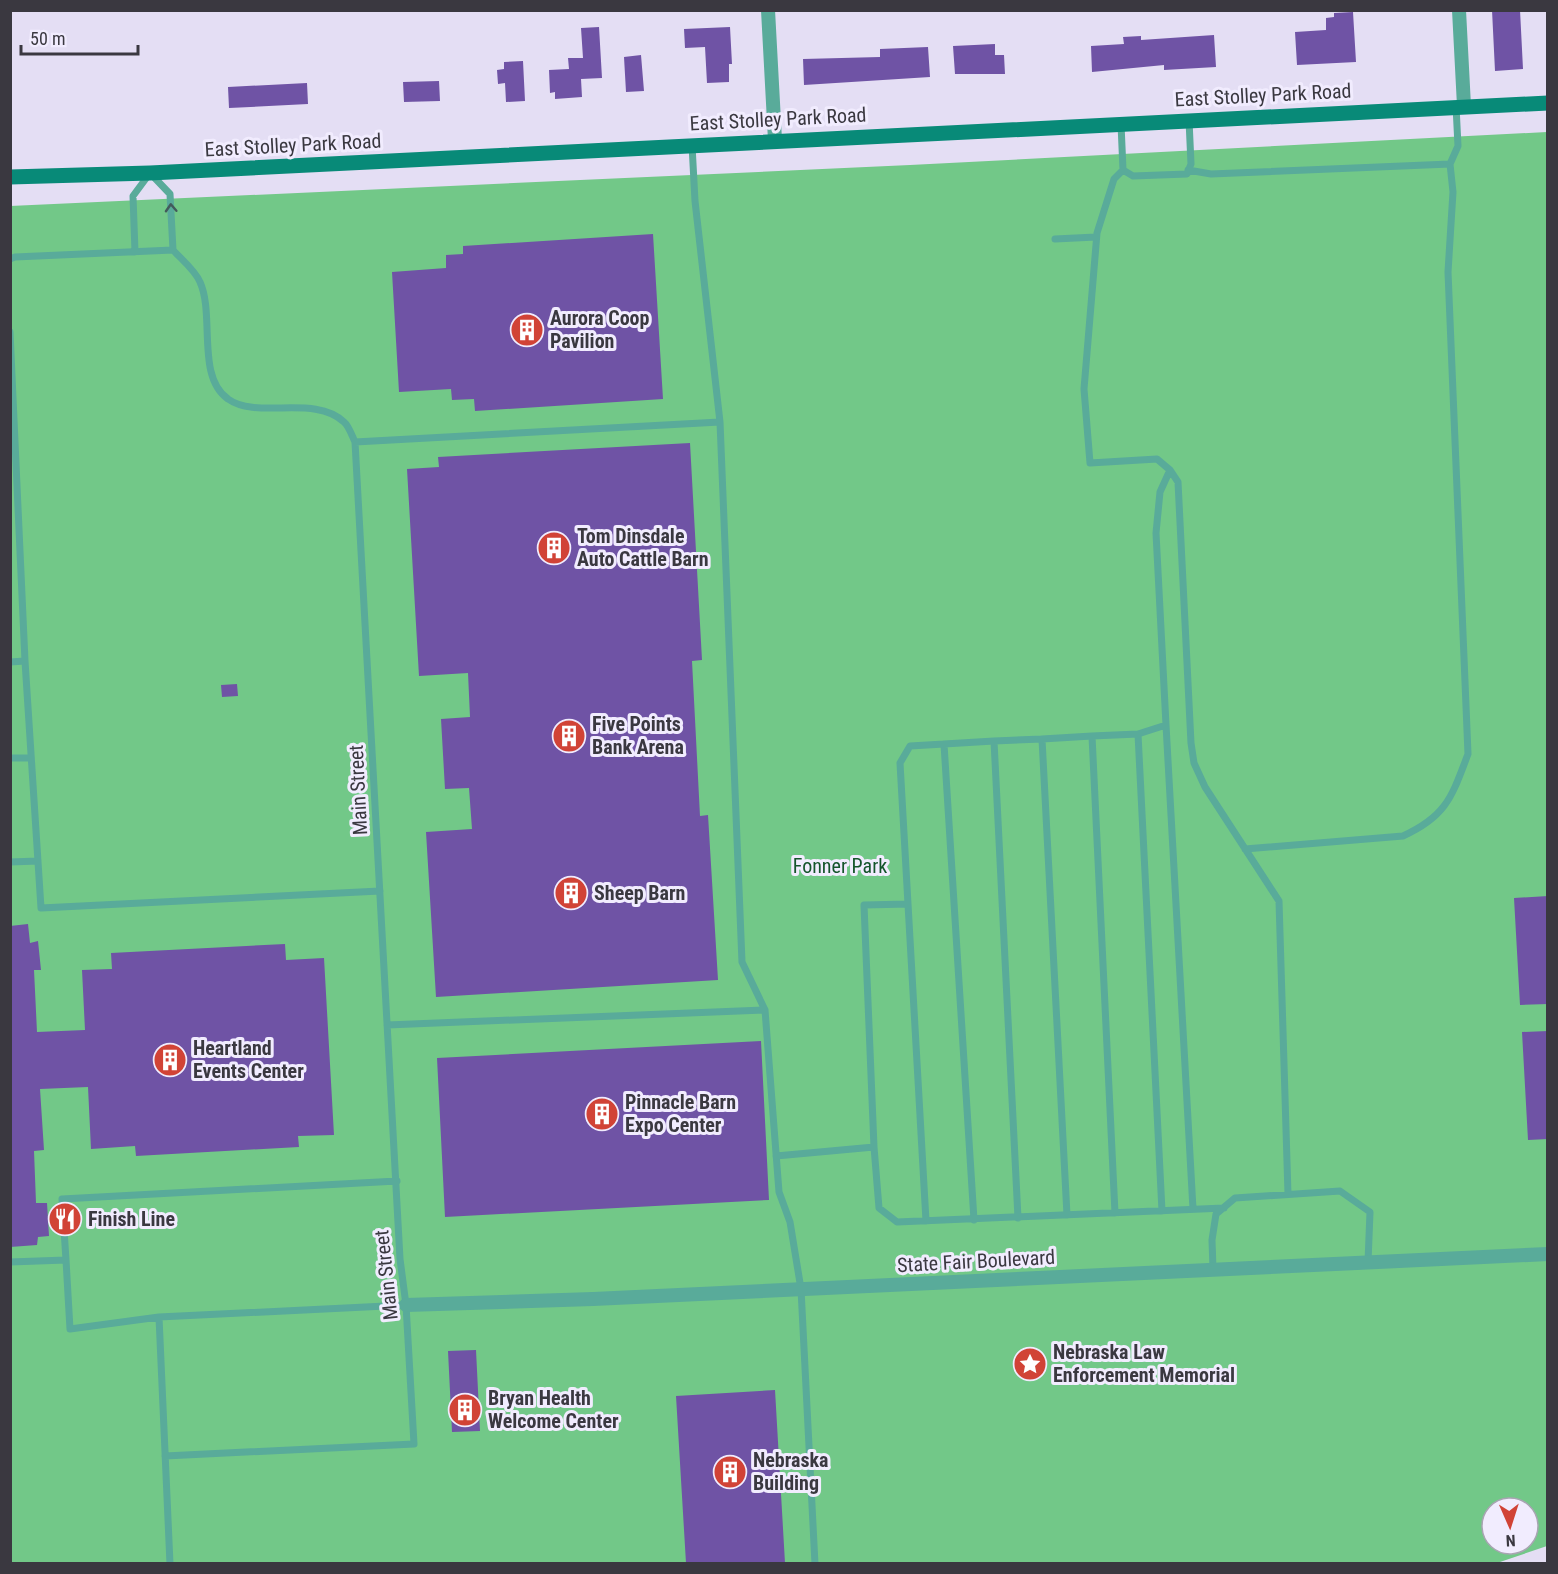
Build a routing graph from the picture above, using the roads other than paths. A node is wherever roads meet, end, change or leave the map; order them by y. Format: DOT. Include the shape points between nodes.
graph roads {
  1 [pos="768,10"];
  2 [pos="1459,10"];
  3 [pos="1548,103"];
  4 [pos="1460,106"];
  5 [pos="1189,120"];
  6 [pos="1121,123"];
  7 [pos="775,140"];
  8 [pos="692,145"];
  9 [pos="1450,164"];
  10 [pos="1123,170"];
  11 [pos="1188,170"];
  12 [pos="150,173"];
  13 [pos="10,177"];
  14 [pos="1096,237"];
  15 [pos="1055,239"];
  16 [pos="173,250"];
  17 [pos="135,252"];
  18 [pos="10,259"];
  19 [pos="10,332"];
  20 [pos="720,422"];
  21 [pos="355,442"];
  22 [pos="1170,470"];
  23 [pos="25,661"];
  24 [pos="10,662"];
  25 [pos="1166,725"];
  26 [pos="1138,734"];
  27 [pos="1092,736"];
  28 [pos="1042,739"];
  29 [pos="994,741"];
  30 [pos="944,744"];
  31 [pos="10,758"];
  32 [pos="31,758"];
  33 [pos="1245,849"];
  34 [pos="38,861"];
  35 [pos="10,862"];
  36 [pos="380,891"];
  37 [pos="908,903"];
  38 [pos="765,1010"];
  39 [pos="387,1025"];
  40 [pos="873,1147"];
  41 [pos="776,1156"];
  42 [pos="397,1181"];
  43 [pos="1288,1194"];
  44 [pos="1224,1208"];
  45 [pos="1194,1209"];
  46 [pos="1162,1211"];
  47 [pos="1115,1213"];
  48 [pos="1067,1215"];
  49 [pos="1018,1218"];
  50 [pos="974,1220"];
  51 [pos="926,1221"];
  52 [pos="1548,1254"];
  53 [pos="66,1260"];
  54 [pos="10,1262"];
  55 [pos="1368,1262"];
  56 [pos="1213,1269"];
  57 [pos="801,1289"];
  58 [pos="406,1305"];
  59 [pos="159,1317"];
  60 [pos="165,1456"];
  61 [pos="170,1563"];
  62 [pos="815,1563"];
  1 -- 7 [label="street"];
  2 -- 4 [label="street"];
  3 -- 4 [label="street, East Stolley Park Road"];
  4 -- 5 [label="street, East Stolley Park Road"];
  4 -- 9 [label="lane" via="1458,146"];
  5 -- 6 [label="street, East Stolley Park Road"];
  5 -- 11 [label="lane"];
  6 -- 7 [label="street, East Stolley Park Road"];
  6 -- 10 [label="lane"];
  7 -- 8 [label="street, East Stolley Park Road"];
  8 -- 12 [label="street, East Stolley Park Road"];
  8 -- 20 [label="lane"];
  9 -- 11 [label="lane" via="1211,174"];
  9 -- 33 [label="lane" via="1453,192 1448,272 1468,754 1450,801 1426,825 1403,836"];
  10 -- 11 [label="lane" via="1133,176 1187,174"];
  10 -- 14 [label="lane" via="1114,179"];
  12 -- 13 [label="street, East Stolley Park Road"];
  16 -- 12 [label="lane, one-way" via="170,194"];
  12 -- 17 [label="lane" via="133,196"];
  14 -- 15 [label="lane"];
  14 -- 22 [label="lane" via="1084,389 1090,464 1157,459"];
  16 -- 17 [label="lane"];
  16 -- 21 [label="lane" via="200,280 207,303 212,377 217,388 243,406 324,411 344,422"];
  17 -- 18 [label="lane"];
  19 -- 23 [label="lane"];
  20 -- 21 [label="lane"];
  20 -- 38 [label="lane" via="742,962"];
  21 -- 36 [label="lane, Main Street"];
  22 -- 25 [label="lane" via="1160,492 1156,533"];
  22 -- 33 [label="lane" via="1178,482 1194,764"];
  23 -- 24 [label="lane"];
  23 -- 32 [label="lane"];
  25 -- 26 [label="lane"];
  25 -- 45 [label="lane"];
  26 -- 27 [label="lane"];
  26 -- 46 [label="lane"];
  27 -- 28 [label="lane"];
  27 -- 47 [label="lane"];
  28 -- 29 [label="lane"];
  28 -- 48 [label="lane"];
  29 -- 30 [label="lane"];
  29 -- 49 [label="lane"];
  30 -- 37 [label="lane" via="910,746 900,763"];
  30 -- 50 [label="lane"];
  31 -- 32 [label="lane"];
  32 -- 34 [label="lane"];
  33 -- 43 [label="lane" via="1279,901"];
  34 -- 35 [label="lane"];
  34 -- 36 [label="lane" via="40,908"];
  36 -- 39 [label="lane, Main Street"];
  37 -- 40 [label="lane" via="864,905"];
  37 -- 51 [label="lane"];
  38 -- 39 [label="lane"];
  38 -- 41 [label="lane"];
  39 -- 42 [label="lane, Main Street"];
  40 -- 41 [label="lane"];
  40 -- 51 [label="lane" via="879,1208 897,1222"];
  41 -- 57 [label="lane" via="779,1192 790,1222"];
  42 -- 53 [label="lane" via="62,1199"];
  42 -- 58 [label="lane, Main Street"];
  43 -- 44 [label="lane" via="1235,1198"];
  43 -- 55 [label="lane" via="1340,1191 1370,1212"];
  44 -- 45 [label="lane"];
  44 -- 56 [label="lane" via="1216,1215"];
  45 -- 46 [label="lane"];
  46 -- 47 [label="lane"];
  47 -- 48 [label="lane"];
  48 -- 49 [label="lane"];
  49 -- 50 [label="lane"];
  50 -- 51 [label="lane"];
  52 -- 55 [label="street, State Fair Boulevard"];
  53 -- 54 [label="lane"];
  53 -- 59 [label="lane" via="70,1329"];
  55 -- 56 [label="street, State Fair Boulevard"];
  56 -- 57 [label="street, State Fair Boulevard"];
  57 -- 58 [label="street, State Fair Boulevard"];
  57 -- 62 [label="lane"];
  58 -- 59 [label="lane"];
  58 -- 60 [label="lane, Main Street" via="414,1444"];
  59 -- 60 [label="lane"];
  60 -- 61 [label="lane"];
}
